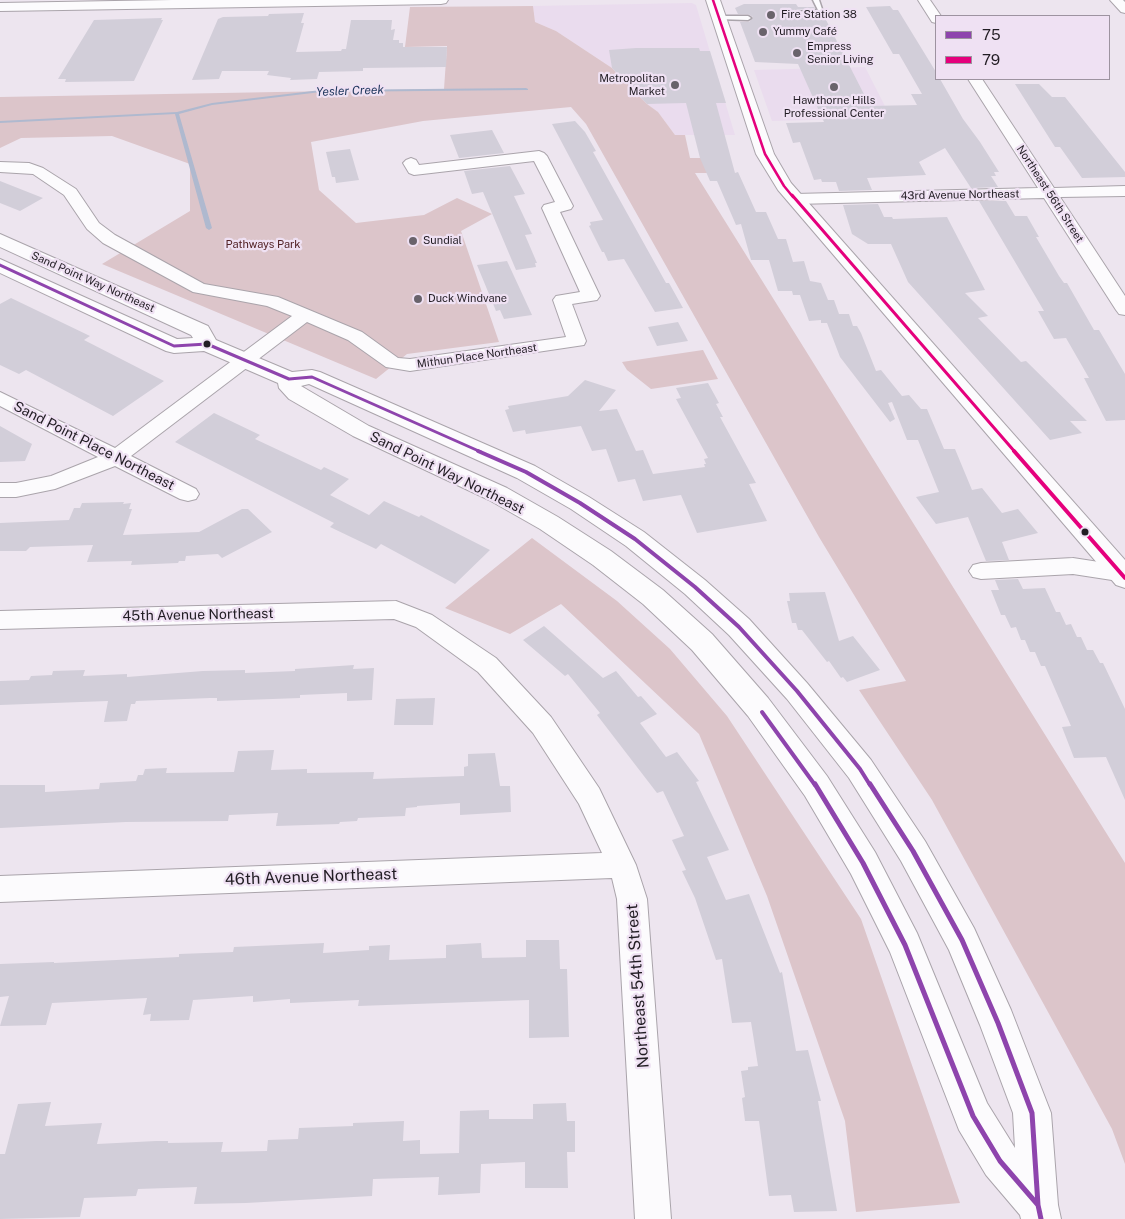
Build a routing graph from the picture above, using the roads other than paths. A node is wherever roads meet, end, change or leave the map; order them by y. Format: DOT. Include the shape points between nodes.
graph roads {
  1 [pos="441,0"];
  2 [pos="713,0"];
  3 [pos="816,0"];
  4 [pos="924,0"];
  5 [pos="1116,0"];
  6 [pos="180,2"];
  7 [pos="0,7"];
  8 [pos="1125,9"];
  9 [pos="796,14"];
  10 [pos="935,17"];
  11 [pos="719,18"];
  12 [pos="748,18"];
  13 [pos="976,80"];
  14 [pos="411,163"];
  15 [pos="0,166"];
  16 [pos="1125,191"];
  17 [pos="1049,193"];
  18 [pos="795,199"];
  19 [pos="0,240"];
  20 [pos="0,264"];
  21 [pos="1125,310"];
  22 [pos="304,316"];
  23 [pos="207,344"];
  24 [pos="244,360"];
  25 [pos="289,379"];
  26 [pos="0,398"];
  27 [pos="115,458"];
  28 [pos="0,490"];
  29 [pos="188,494"];
  30 [pos="981,571"];
  31 [pos="1124,575"];
  32 [pos="396,610"];
  33 [pos="0,620"];
  34 [pos="622,865"];
  35 [pos="0,889"];
  36 [pos="1040,1212"];
  37 [pos="653,1219"];
  1 -- 6 [label="main road"];
  2 -- 11 [label="main road"];
  3 -- 9 [label="lane" via="821,11"];
  4 -- 10 [label="street"];
  5 -- 8 [label="street"];
  6 -- 7 [label="main road"];
  11 -- 12 [label="lane"];
  11 -- 18 [label="main road" via="765,154"];
  13 -- 17 [label="street, Northeast 56th Street"];
  14 -- 22 [label="street, Mithun Place Northeast" via="414,170 539,156 565,206 550,208 591,296 562,300 577,341 410,365 393,364 355,336"];
  15 -- 22 [label="street, Mithun Place Northeast" via="38,171 70,192 93,226 109,238 199,288 272,301"];
  16 -- 17 [label="street, 43rd Avenue Northeast"];
  17 -- 18 [label="street, 43rd Avenue Northeast"];
  17 -- 21 [label="street, Northeast 56th Street"];
  18 -- 31 [label="main road"];
  19 -- 23 [label="main road, Sand Point Way Northeast" via="200,331"];
  20 -- 23 [label="main road, Sand Point Way Northeast" via="174,346"];
  22 -- 24 [label="street"];
  23 -- 24 [label="main road, Sand Point Way Northeast"];
  24 -- 25 [label="main road, Sand Point Way Northeast"];
  24 -- 27 [label="street"];
  25 -- 36 [label="main road, Sand Point Way Northeast" via="290,388 296,394 360,431 498,494 548,523 653,597 702,642 758,708 816,786 862,863 905,945 973,1116 1000,1161"];
  25 -- 36 [label="main road, Sand Point Way Northeast" via="312,377 526,472 580,503 635,539 695,587 739,627 797,691 860,769 913,851 962,940 1032,1113"];
  26 -- 27 [label="street, Sand Point Place Northeast"];
  27 -- 28 [label="street" via="55,482"];
  27 -- 29 [label="street, Sand Point Place Northeast"];
  30 -- 31 [label="street" via="1074,566"];
  32 -- 33 [label="street, 45th Avenue Northeast"];
  32 -- 34 [label="street, Northeast 54th Street" via="424,621 487,666 542,725 588,796"];
  34 -- 35 [label="street, 46th Avenue Northeast"];
  34 -- 37 [label="street, Northeast 54th Street" via="632,899"];
}
